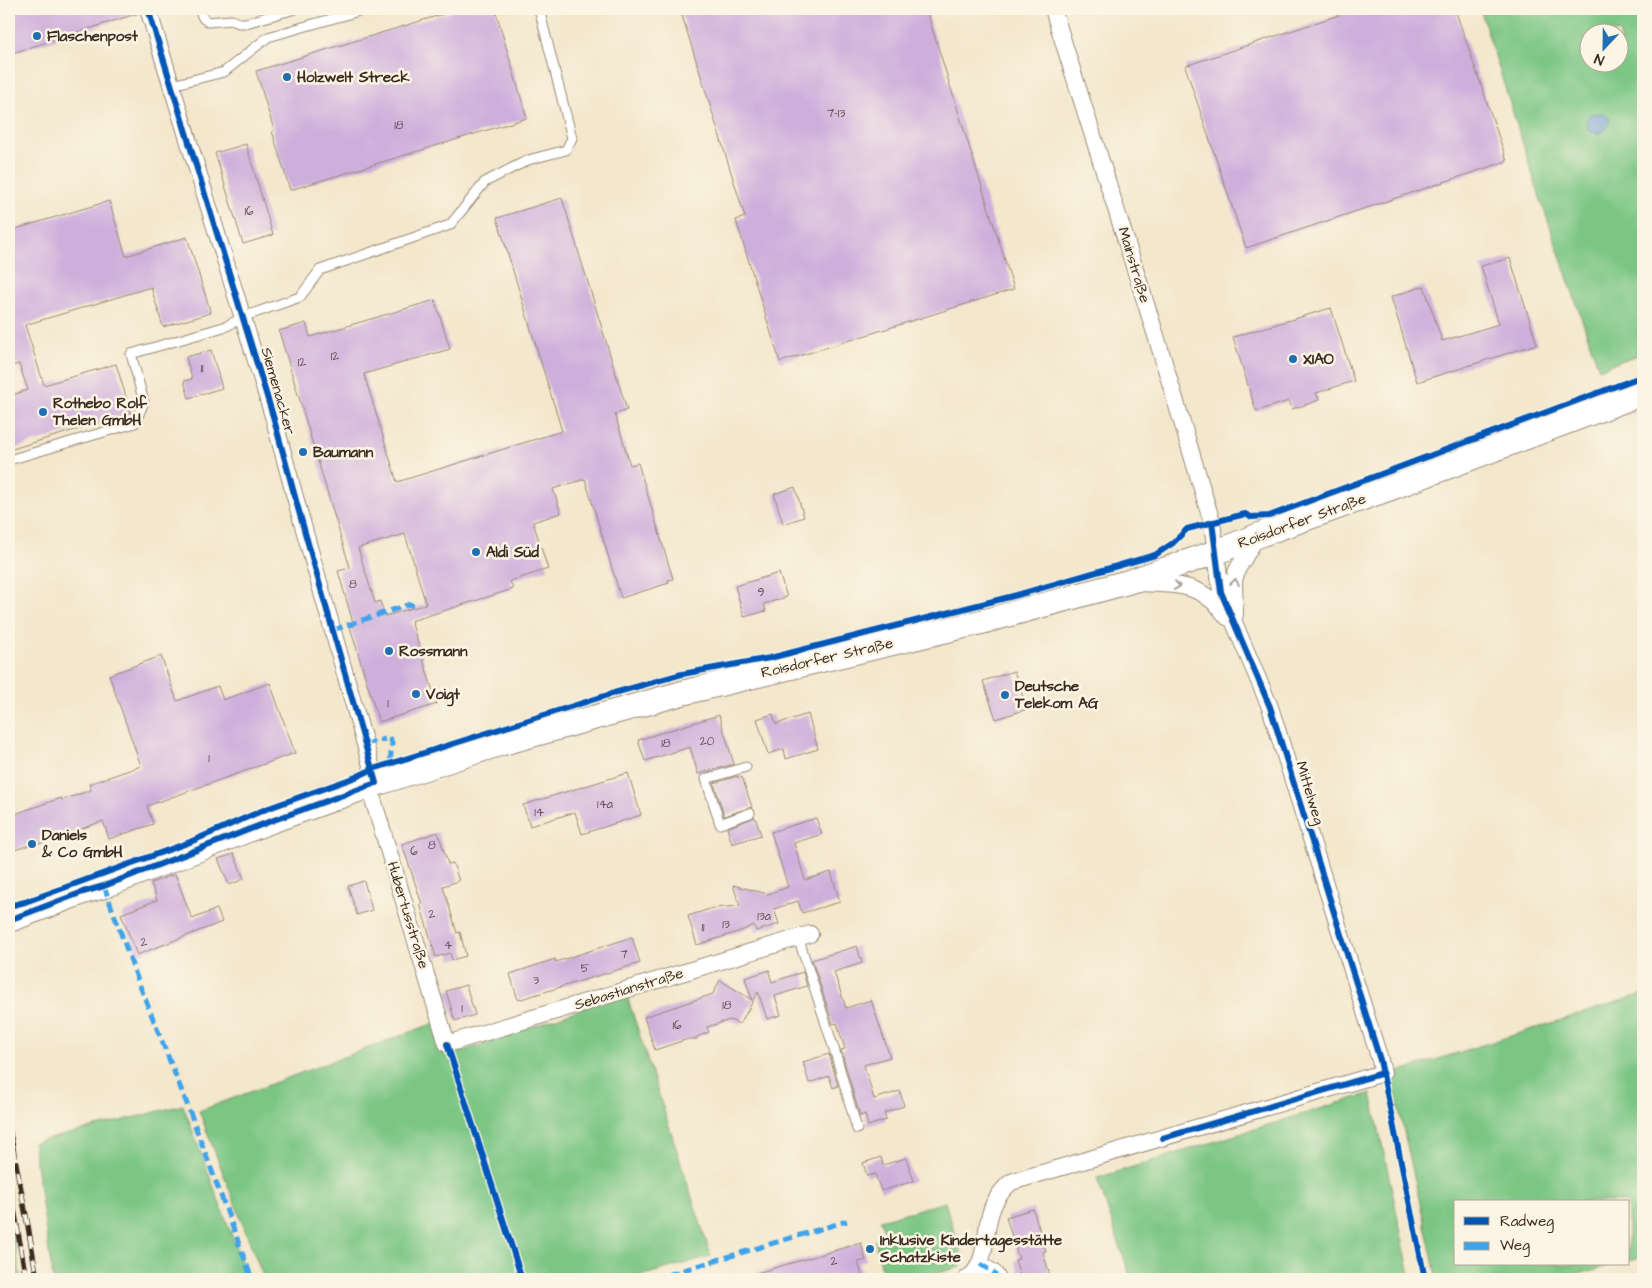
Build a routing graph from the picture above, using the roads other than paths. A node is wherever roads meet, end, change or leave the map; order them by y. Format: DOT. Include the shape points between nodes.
graph roads {
  1 [pos="148,9"];
  2 [pos="200,9"];
  3 [pos="295,9"];
  4 [pos="366,9"];
  5 [pos="540,9"];
  6 [pos="1054,9"];
  7 [pos="172,85"];
  8 [pos="243,317"];
  9 [pos="1643,393"];
  10 [pos="9,460"];
  11 [pos="1212,522"];
  12 [pos="1257,536"];
  13 [pos="1216,552"];
  14 [pos="1128,582"];
  15 [pos="1236,630"];
  16 [pos="746,767"];
  17 [pos="372,785"];
  18 [pos="750,813"];
  19 [pos="9,920"];
  20 [pos="804,936"];
  21 [pos="447,1044"];
  22 [pos="857,1129"];
  23 [pos="980,1264"];
  24 [pos="966,1279"];
  25 [pos="998,1279"];
  1 -- 7 [label="street, Siemenacker"];
  2 -- 3 [label="lane" via="208,22 231,20 239,23"];
  4 -- 7 [label="lane" via="268,37 224,72"];
  5 -- 8 [label="lane" via="572,138 566,150 528,160 485,182 450,225 320,270 300,297"];
  6 -- 11 [label="street, Mainstraße"];
  7 -- 8 [label="street, Siemenacker"];
  8 -- 10 [label="lane" via="228,326 131,354 144,402 135,423"];
  8 -- 17 [label="street, Siemenacker" via="273,416"];
  9 -- 12 [label="main road, Roisdorfer Straße" via="1410,482"];
  11 -- 13 [label="street, Mittelweg"];
  12 -- 13 [label="main road, Roisdorfer Straße"];
  15 -- 12 [label="street, Mittelweg, one-way" via="1234,580"];
  13 -- 14 [label="main road, Roisdorfer Straße"];
  13 -- 15 [label="street, Mittelweg" via="1221,592"];
  14 -- 15 [label="street, Mittelweg, one-way" via="1194,589 1218,605"];
  14 -- 17 [label="main road, Roisdorfer Straße" via="985,621 678,694"];
  15 -- 23 [label="street, Mittelweg" via="1270,707 1383,1073 1011,1182 1002,1190 990,1213"];
  16 -- 18 [label="lane" via="706,779 720,824"];
  17 -- 19 [label="main road, Roisdorfer Straße"];
  17 -- 21 [label="street, Hubertusstraße"];
  20 -- 21 [label="street, Sebastianstraße"];
  20 -- 22 [label="lane"];
  23 -- 24 [label="street" via="973,1276"];
  23 -- 25 [label="street"];
}
